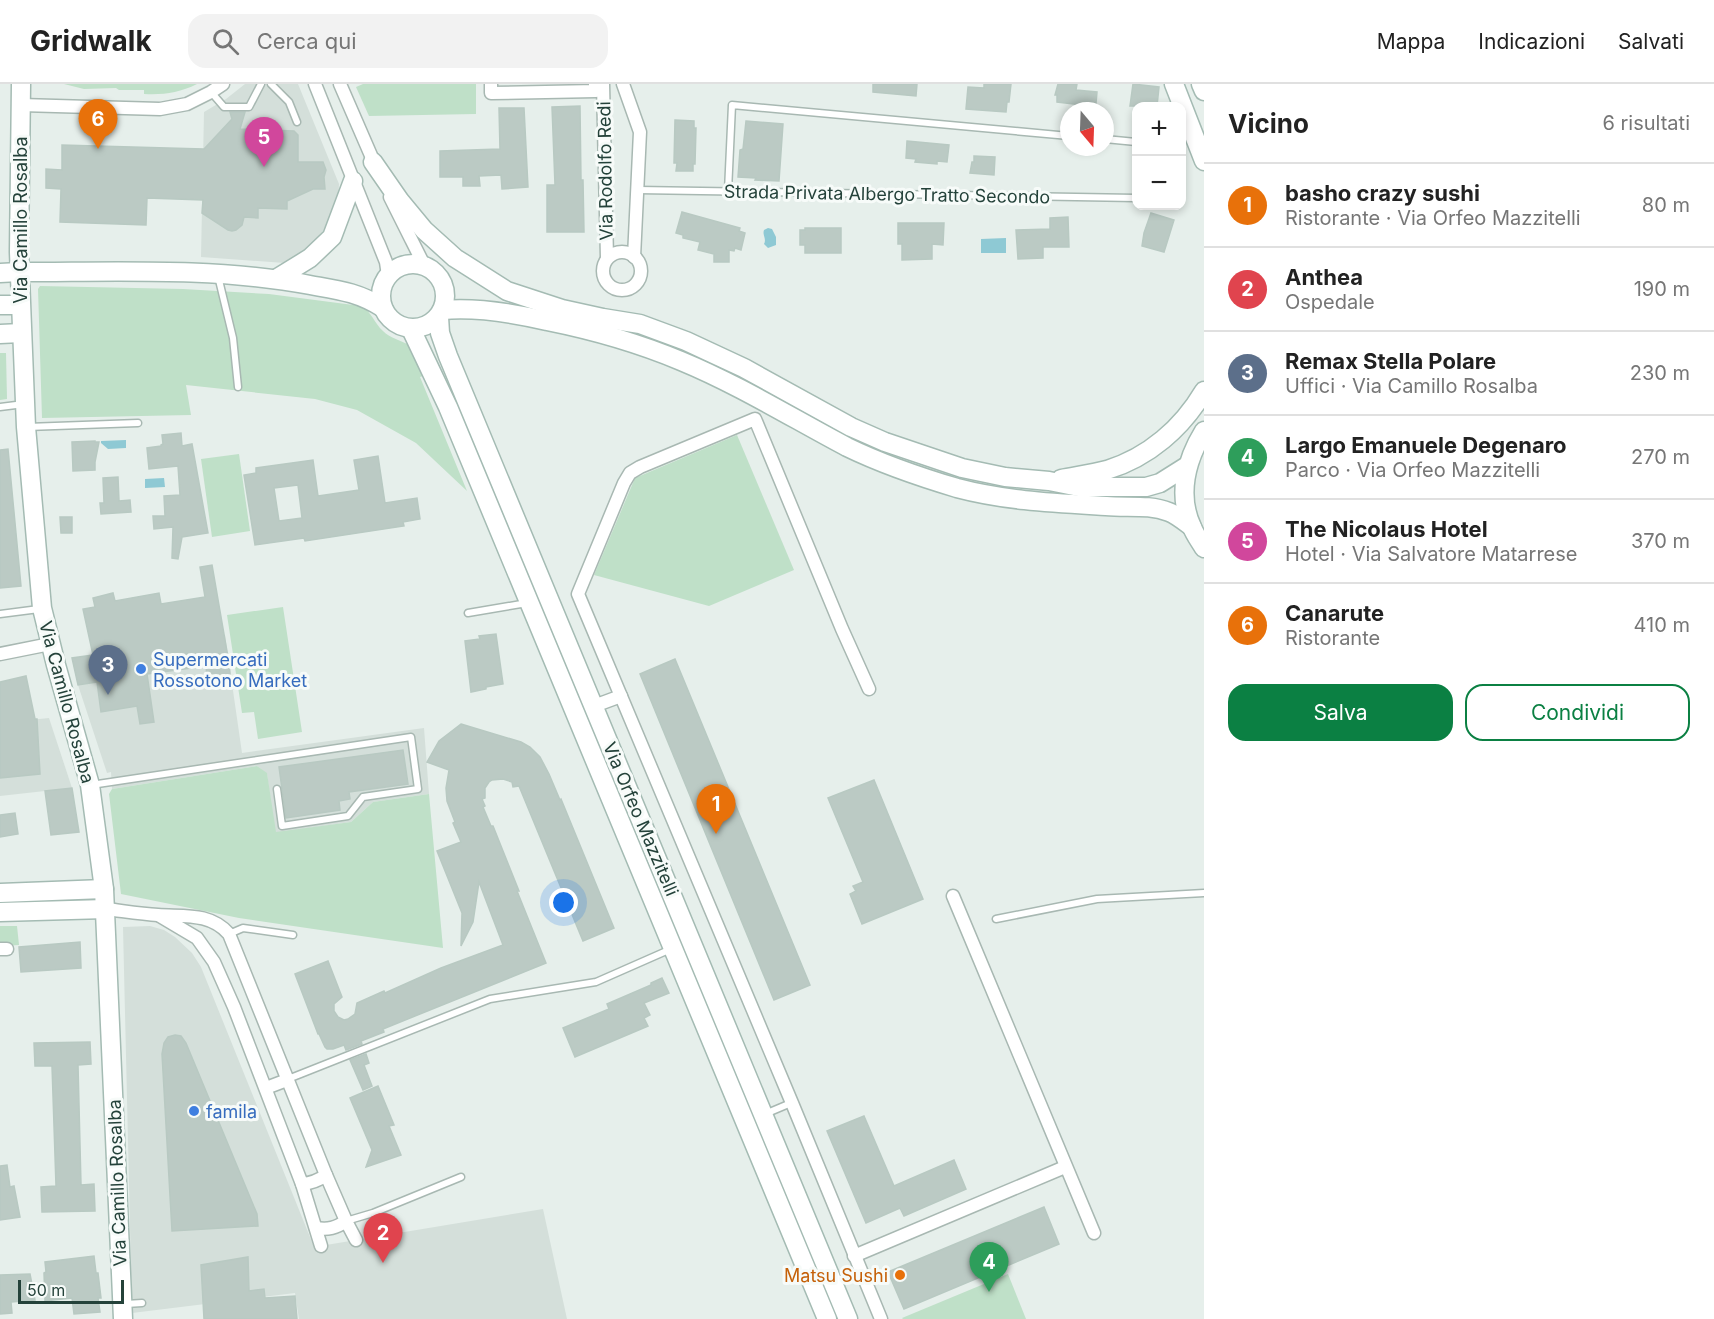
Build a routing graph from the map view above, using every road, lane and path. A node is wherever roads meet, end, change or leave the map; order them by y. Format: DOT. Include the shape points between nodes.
graph roads {
  1 [pos="21,84"];
  2 [pos="223,84"];
  3 [pos="261,84"];
  4 [pos="271,84"];
  5 [pos="315,84"];
  6 [pos="340,84"];
  7 [pos="491,84"];
  8 [pos="596,84"];
  9 [pos="603,84"];
  10 [pos="623,84"];
  11 [pos="1174,84"];
  12 [pos="1201,84"];
  13 [pos="1204,91"];
  14 [pos="211,92"];
  15 [pos="21,105"];
  16 [pos="297,122"];
  17 [pos="1060,135"];
  18 [pos="1114,140"];
  19 [pos="1132,142"];
  20 [pos="1204,161"];
  21 [pos="373,162"];
  22 [pos="353,181"];
  23 [pos="637,190"];
  24 [pos="728,191"];
  25 [pos="1132,198"];
  26 [pos="634,257"];
  27 [pos="607,258"];
  28 [pos="424,266"];
  29 [pos="19,272"];
  30 [pos="0,273"];
  31 [pos="218,273"];
  32 [pos="276,279"];
  33 [pos="386,279"];
  34 [pos="442,280"];
  35 [pos="354,293"];
  36 [pos="20,304"];
  37 [pos="0,305"];
  38 [pos="383,308"];
  39 [pos="561,309"];
  40 [pos="441,313"];
  41 [pos="411,329"];
  42 [pos="21,333"];
  43 [pos="0,334"];
  44 [pos="238,387"];
  45 [pos="1204,391"];
  46 [pos="24,404"];
  47 [pos="0,407"];
  48 [pos="138,423"];
  49 [pos="26,427"];
  50 [pos="1204,431"];
  51 [pos="1187,466"];
  52 [pos="1049,482"];
  53 [pos="1192,527"];
  54 [pos="1204,548"];
  55 [pos="530,603"];
  56 [pos="42,608"];
  57 [pos="468,613"];
  58 [pos="0,614"];
  59 [pos="50,644"];
  60 [pos="0,654"];
  61 [pos="869,689"];
  62 [pos="621,696"];
  63 [pos="594,706"];
  64 [pos="90,785"];
  65 [pos="277,789"];
  66 [pos="665,878"];
  67 [pos="647,886"];
  68 [pos="104,890"];
  69 [pos="0,893"];
  70 [pos="1204,893"];
  71 [pos="953,896"];
  72 [pos="106,909"];
  73 [pos="0,912"];
  74 [pos="680,912"];
  75 [pos="159,916"];
  76 [pos="996,919"];
  77 [pos="662,920"];
  78 [pos="229,934"];
  79 [pos="293,935"];
  80 [pos="673,948"];
  81 [pos="255,999"];
  82 [pos="234,1007"];
  83 [pos="287,1080"];
  84 [pos="266,1088"];
  85 [pos="792,1103"];
  86 [pos="763,1114"];
  87 [pos="1065,1167"];
  88 [pos="326,1175"];
  89 [pos="461,1177"];
  90 [pos="302,1184"];
  91 [pos="346,1221"];
  92 [pos="316,1228"];
  93 [pos="1094,1233"];
  94 [pos="356,1240"];
  95 [pos="321,1246"];
  96 [pos="854,1256"];
  97 [pos="142,1303"];
  98 [pos="120,1315"];
  99 [pos="827,1319"];
  100 [pos="848,1319"];
  101 [pos="880,1319"];
  1 -- 15 [label="main road, Via Camillo Rosalba"];
  2 -- 14 [label="street"];
  3 -- 14 [label="lane" via="249,106 224,107"];
  4 -- 16 [label="lane" via="289,102"];
  5 -- 22 [label="street"];
  6 -- 21 [label="street"];
  7 -- 8 [label="street, Via Rodolfo Redi" via="491,93 596,91"];
  9 -- 27 [label="street, Via Rodolfo Redi"];
  10 -- 23 [label="street, Via Rodolfo Redi" via="640,132"];
  11 -- 20 [label="main road"];
  12 -- 13 [label="main road"];
  14 -- 15 [label="street" via="187,104 160,109"];
  15 -- 29 [label="main road, Via Camillo Rosalba"];
  17 -- 24 [label="lane" via="732,105"];
  18 -- 19 [label="lane"];
  21 -- 28 [label="street"];
  21 -- 39 [label="main road" via="424,230 454,258 507,291"];
  22 -- 32 [label="main road" via="332,237 310,258"];
  22 -- 33 [label="street" via="386,262"];
  23 -- 24 [label="lane, Strada Privata Albergo Tratto Secondo"];
  23 -- 26 [label="street, Via Rodolfo Redi"];
  24 -- 25 [label="lane, Strada Privata Albergo Tratto Secondo"];
  26 -- 27 [label="street, Via Rodolfo Redi" via="618,252"];
  26 -- 27 [label="street, Via Rodolfo Redi" via="640,268 638,280 623,290 606,282 603,270"];
  28 -- 33 [label="main road" via="408,264"];
  28 -- 34 [label="main road"];
  29 -- 30 [label="main road"];
  29 -- 31 [label="main road"];
  29 -- 36 [label="main road, Via Camillo Rosalba"];
  31 -- 32 [label="main road"];
  31 -- 44 [label="lane" via="233,338"];
  32 -- 35 [label="main road"];
  33 -- 35 [label="main road" via="371,290"];
  33 -- 38 [label="main road" via="381,291"];
  34 -- 39 [label="main road" via="456,294"];
  34 -- 40 [label="main road" via="446,295"];
  35 -- 38 [label="main road"];
  36 -- 37 [label="main road"];
  36 -- 42 [label="main road, Via Camillo Rosalba"];
  38 -- 41 [label="main road" via="397,325"];
  39 -- 52 [label="main road" via="640,324 686,341 851,426 923,456 1005,477"];
  40 -- 41 [label="main road" via="427,326"];
  40 -- 53 [label="main road" via="471,309 524,316 637,344 683,362 882,463 959,488 1046,502 1149,507 1170,512"];
  40 -- 63 [label="main road, Via Orfeo Mazzitelli" via="440,333 448,356"];
  41 -- 55 [label="main road, Via Orfeo Mazzitelli" via="448,406"];
  42 -- 43 [label="main road"];
  42 -- 46 [label="main road, Via Camillo Rosalba"];
  45 -- 52 [label="main road" via="1167,437 1138,457 1107,470"];
  46 -- 47 [label="lane"];
  46 -- 49 [label="main road, Via Camillo Rosalba"];
  48 -- 49 [label="lane"];
  49 -- 56 [label="main road, Via Camillo Rosalba"];
  50 -- 51 [label="main road"];
  51 -- 52 [label="main road" via="1146,487 1079,487"];
  51 -- 53 [label="main road" via="1184,487"];
  53 -- 54 [label="main road"];
  55 -- 57 [label="lane"];
  55 -- 67 [label="main road, Via Orfeo Mazzitelli"];
  56 -- 58 [label="lane"];
  56 -- 59 [label="main road, Via Camillo Rosalba"];
  59 -- 60 [label="street"];
  59 -- 64 [label="main road, Via Camillo Rosalba"];
  61 -- 62 [label="street, Via Orfeo Mazzitelli" via="755,419 640,467 624,483 578,594"];
  62 -- 63 [label="street"];
  62 -- 85 [label="street, Via Orfeo Mazzitelli"];
  63 -- 66 [label="main road, Via Orfeo Mazzitelli"];
  64 -- 65 [label="lane" via="411,736 418,789 363,797 348,816 282,826"];
  64 -- 68 [label="main road, Via Camillo Rosalba"];
  66 -- 67 [label="main road"];
  66 -- 74 [label="main road, Via Orfeo Mazzitelli"];
  67 -- 77 [label="main road, Via Orfeo Mazzitelli"];
  68 -- 69 [label="main road"];
  68 -- 72 [label="main road, Via Camillo Rosalba"];
  70 -- 76 [label="lane" via="1097,900"];
  71 -- 87 [label="street"];
  72 -- 73 [label="main road"];
  72 -- 75 [label="street"];
  72 -- 98 [label="main road, Via Camillo Rosalba"];
  74 -- 77 [label="main road"];
  74 -- 86 [label="main road, Via Orfeo Mazzitelli"];
  75 -- 78 [label="street" via="207,919"];
  75 -- 82 [label="street" via="197,938 214,962"];
  77 -- 80 [label="main road, Via Orfeo Mazzitelli"];
  78 -- 79 [label="lane" via="243,928"];
  78 -- 81 [label="street"];
  80 -- 83 [label="lane" via="596,982 490,999"];
  80 -- 99 [label="main road, Via Orfeo Mazzitelli"];
  81 -- 82 [label="street"];
  81 -- 83 [label="street"];
  82 -- 84 [label="street"];
  83 -- 84 [label="street"];
  83 -- 88 [label="street"];
  84 -- 90 [label="street"];
  85 -- 86 [label="lane"];
  85 -- 96 [label="street, Via Orfeo Mazzitelli"];
  86 -- 100 [label="main road, Via Orfeo Mazzitelli"];
  87 -- 93 [label="street"];
  87 -- 96 [label="street"];
  88 -- 90 [label="street"];
  88 -- 91 [label="street"];
  89 -- 91 [label="lane"];
  90 -- 92 [label="street"];
  91 -- 92 [label="street" via="328,1230"];
  91 -- 94 [label="street"];
  92 -- 95 [label="street"];
  96 -- 101 [label="street, Via Orfeo Mazzitelli"];
  97 -- 98 [label="lane"];
}
